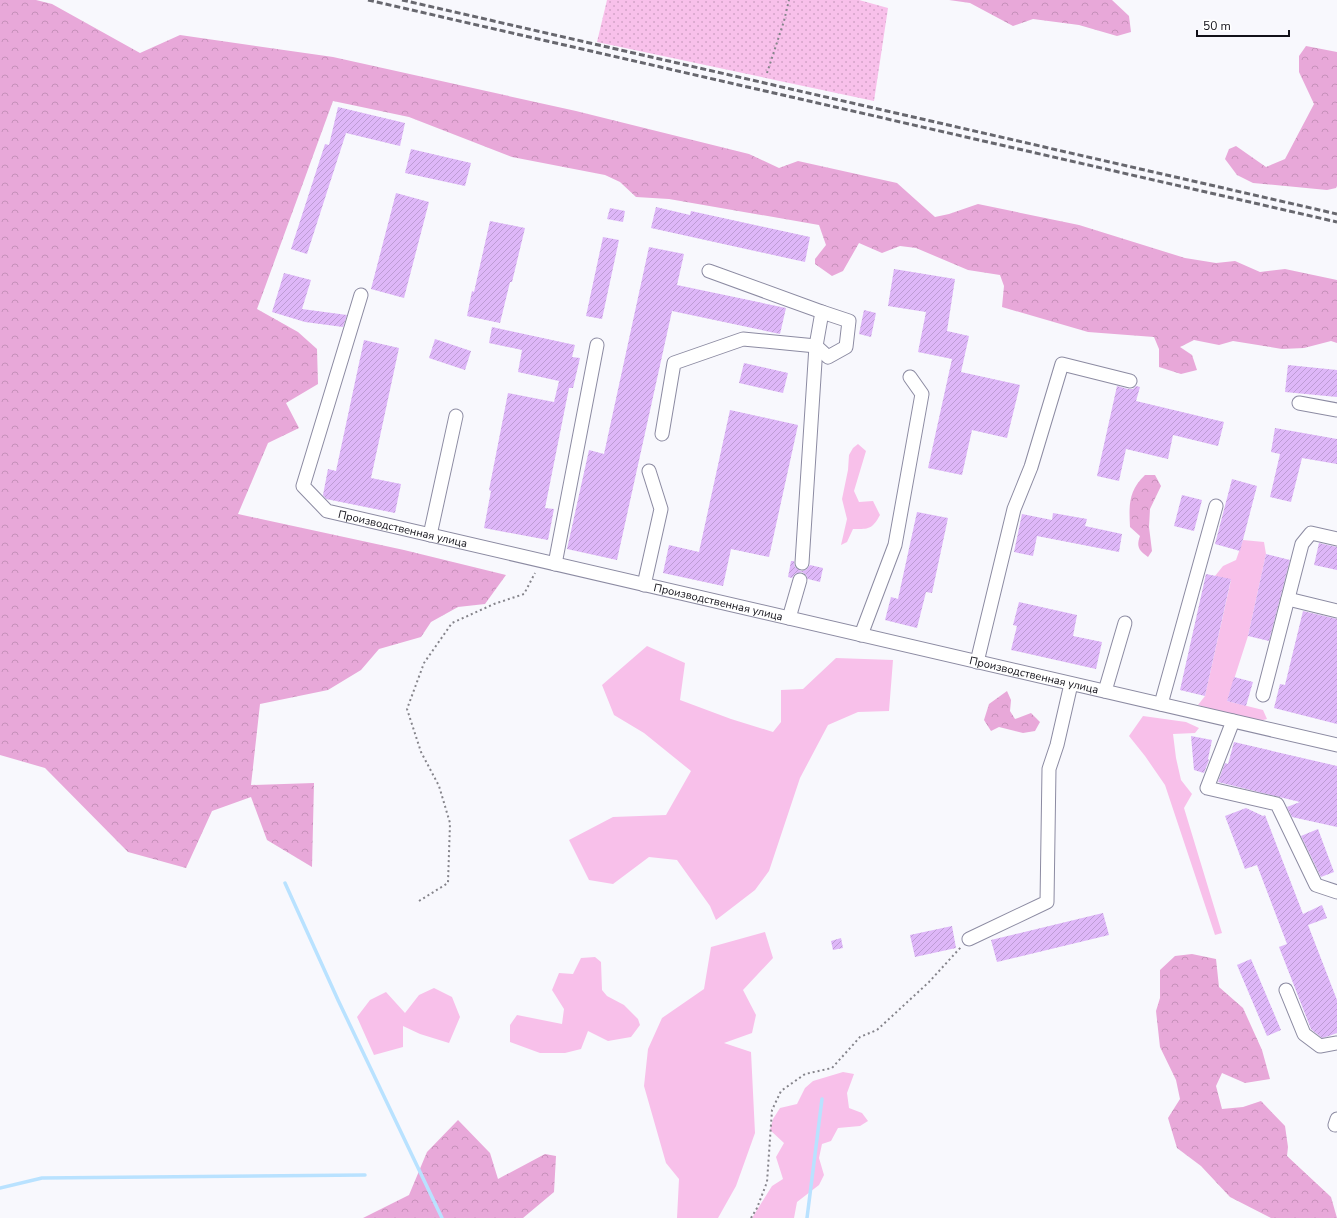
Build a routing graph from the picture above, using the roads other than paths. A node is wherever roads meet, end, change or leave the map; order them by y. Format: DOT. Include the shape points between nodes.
graph roads {
  1 [pos="709,272"];
  2 [pos="362,296"];
  3 [pos="822,312"];
  4 [pos="597,345"];
  5 [pos="816,346"];
  6 [pos="910,378"];
  7 [pos="1130,380"];
  8 [pos="1299,403"];
  9 [pos="1337,410"];
  10 [pos="456,416"];
  11 [pos="662,434"];
  12 [pos="649,471"];
  13 [pos="1216,506"];
  14 [pos="430,535"];
  15 [pos="1337,539"];
  16 [pos="802,563"];
  17 [pos="555,564"];
  18 [pos="800,580"];
  19 [pos="644,585"];
  20 [pos="1288,599"];
  21 [pos="1337,611"];
  22 [pos="789,618"];
  23 [pos="1125,624"];
  24 [pos="861,635"];
  25 [pos="977,662"];
  26 [pos="1070,684"];
  27 [pos="1105,691"];
  28 [pos="1264,695"];
  29 [pos="1161,704"];
  30 [pos="1233,721"];
  31 [pos="1337,745"];
  32 [pos="1337,892"];
  33 [pos="969,939"];
  34 [pos="1286,990"];
  35 [pos="1337,1043"];
  1 -- 3 [label="street"];
  2 -- 14 [label="street, Производственная улица" via="303,486 328,511"];
  3 -- 5 [label="street"];
  3 -- 5 [label="street" via="850,321 846,347 828,357"];
  4 -- 17 [label="street"];
  5 -- 11 [label="street" via="743,339 674,363"];
  5 -- 16 [label="street"];
  6 -- 24 [label="street" via="922,394 895,545"];
  7 -- 25 [label="street" via="1062,364 1032,467 1014,509"];
  8 -- 9 [label="street"];
  10 -- 14 [label="street"];
  12 -- 19 [label="street" via="661,508"];
  13 -- 29 [label="street"];
  14 -- 17 [label="street, Производственная улица"];
  15 -- 20 [label="street" via="1311,533 1302,544"];
  17 -- 19 [label="street, Производственная улица"];
  18 -- 22 [label="street"];
  19 -- 22 [label="street, Производственная улица"];
  20 -- 21 [label="street"];
  20 -- 28 [label="street"];
  22 -- 24 [label="street, Производственная улица"];
  23 -- 27 [label="street"];
  24 -- 25 [label="street, Производственная улица"];
  25 -- 26 [label="street, Производственная улица"];
  26 -- 27 [label="street, Производственная улица"];
  26 -- 33 [label="street" via="1057,745 1049,769 1046,902"];
  27 -- 29 [label="street, Производственная улица"];
  29 -- 30 [label="street, Производственная улица"];
  30 -- 31 [label="street, Производственная улица"];
  30 -- 32 [label="street" via="1207,788 1277,804 1316,886"];
  34 -- 35 [label="street" via="1304,1034 1320,1046"];
}
